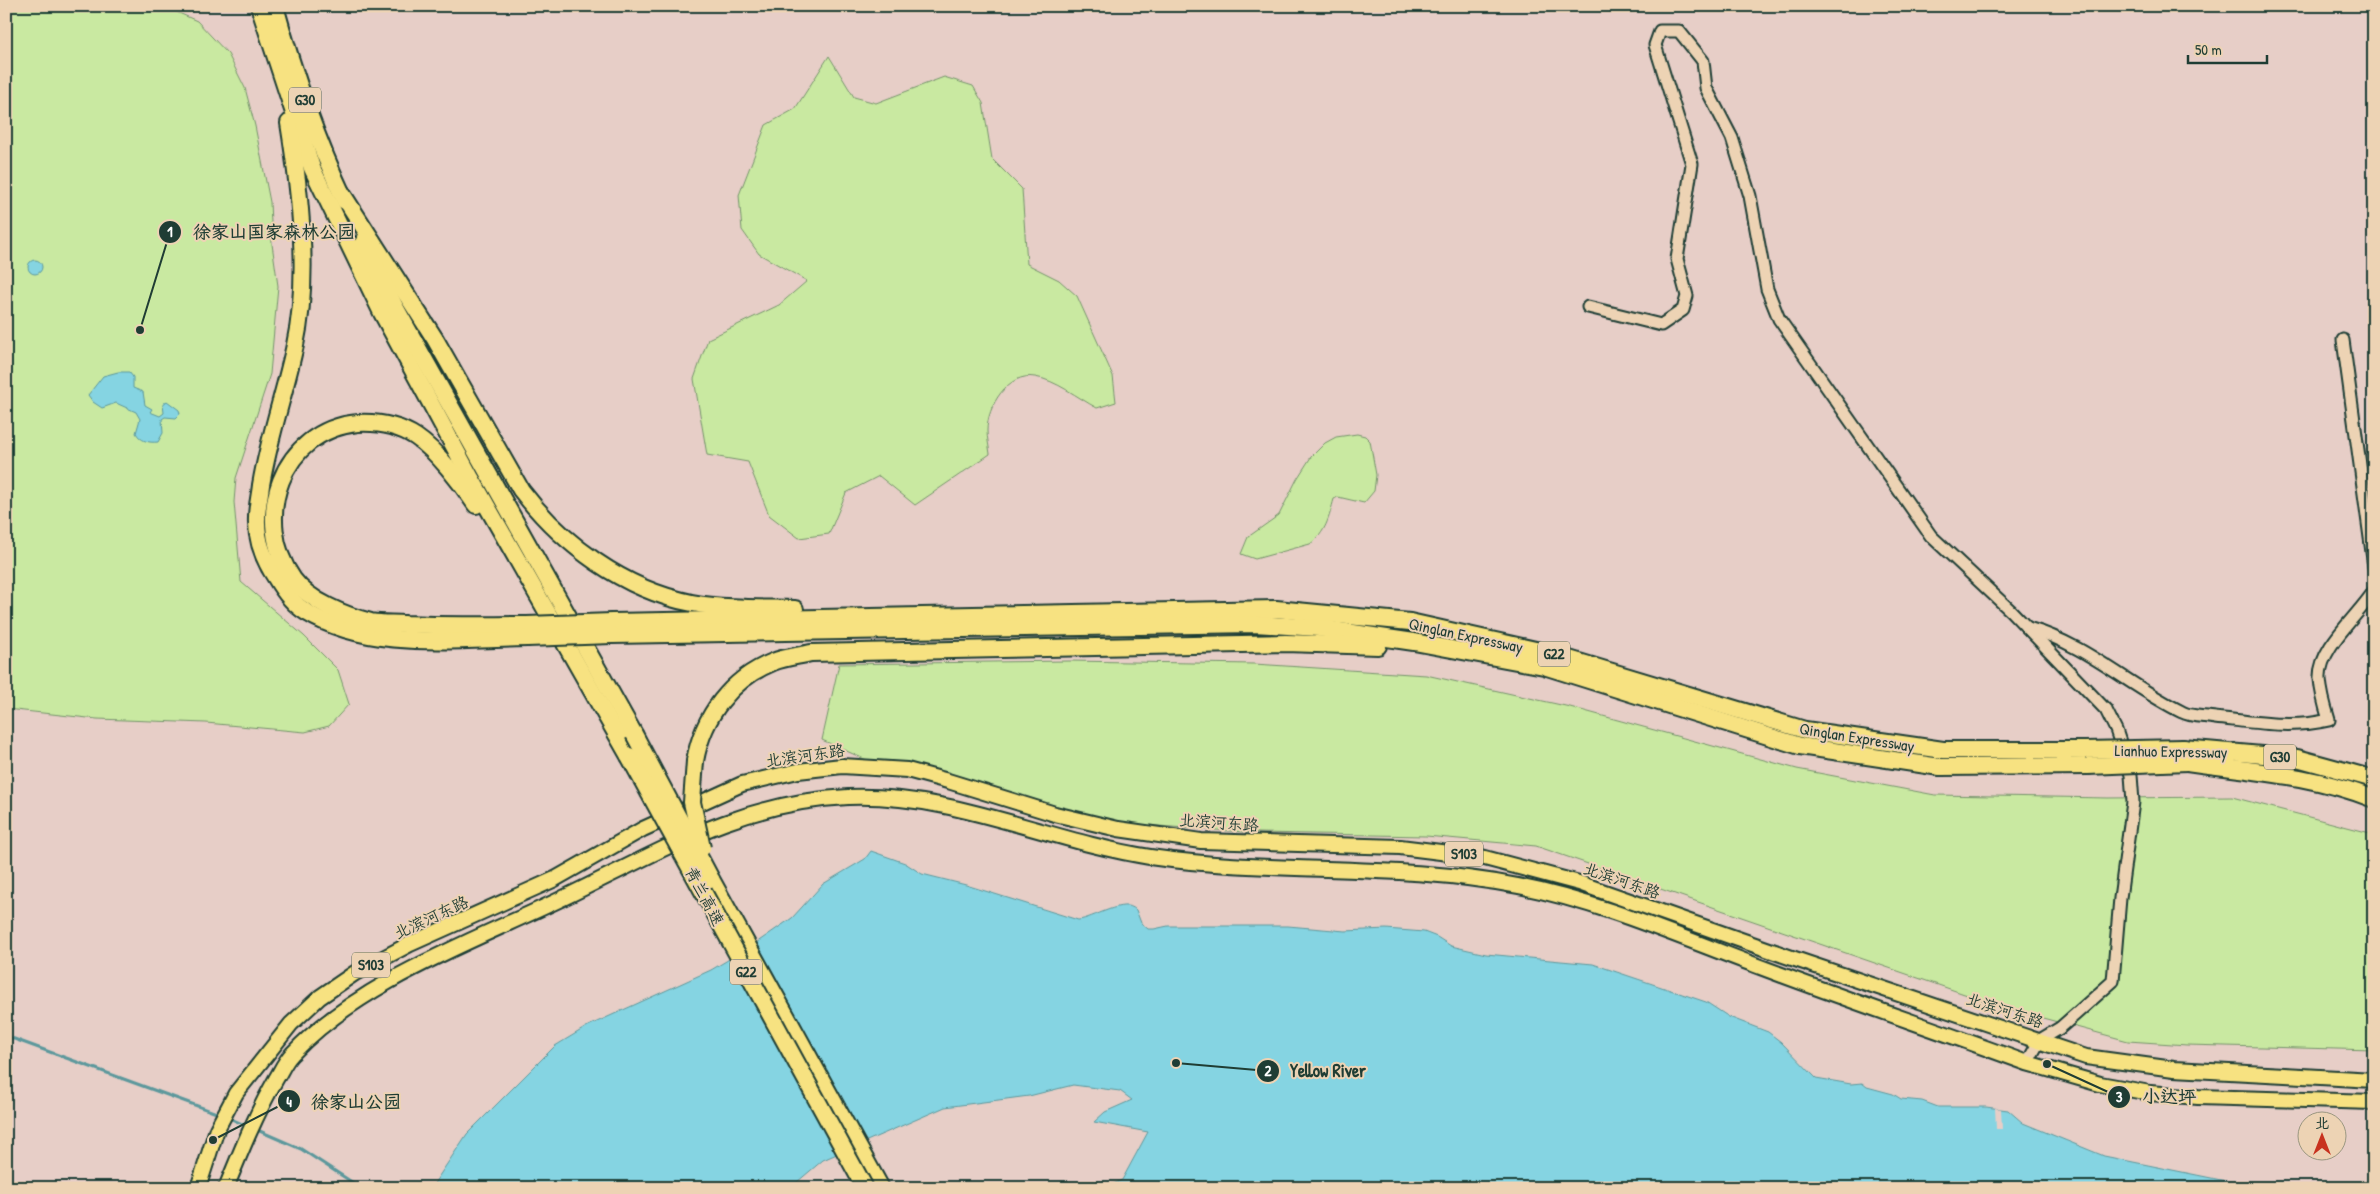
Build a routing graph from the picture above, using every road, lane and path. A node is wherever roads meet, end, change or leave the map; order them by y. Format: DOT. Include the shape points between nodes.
graph roads {
  1 [pos="259,6"];
  2 [pos="275,6"];
  3 [pos="281,74"];
  4 [pos="341,192"];
  5 [pos="1588,307"];
  6 [pos="2343,340"];
  7 [pos="2374,568"];
  8 [pos="2374,591"];
  9 [pos="545,605"];
  10 [pos="1014,613"];
  11 [pos="2027,628"];
  12 [pos="612,629"];
  13 [pos="527,631"];
  14 [pos="1450,648"];
  15 [pos="2185,755"];
  16 [pos="2086,758"];
  17 [pos="2374,779"];
  18 [pos="2374,799"];
  19 [pos="711,879"];
  20 [pos="2040,1040"];
  21 [pos="2027,1063"];
  22 [pos="2374,1080"];
  23 [pos="2374,1102"];
  24 [pos="198,1188"];
  25 [pos="226,1188"];
  26 [pos="865,1188"];
  27 [pos="881,1188"];
  1 -- 3 [label="highway, G30"];
  2 -- 4 [label="highway, G30" via="320,142"];
  3 -- 9 [label="highway" via="312,168 382,313 471,478"];
  3 -- 13 [label="highway" via="302,230 303,270 296,344 265,463 256,518 259,545 268,567 284,592 304,611 334,626 358,633 424,640"];
  4 -- 10 [label="highway" via="435,339 521,490 564,538 608,570 651,591 691,603 726,608"];
  4 -- 19 [label="highway, bridge" via="394,305 634,734"];
  5 -- 11 [label="street" via="1661,325 1683,310 1687,296 1677,259 1692,164 1655,45 1660,31 1679,31 1702,61 1706,88 1732,138 1750,196 1767,289 1779,320 1931,536"];
  6 -- 7 [label="street"];
  8 -- 11 [label="street" via="2364,608 2338,635 2327,654 2320,676 2329,720 2312,724 2280,726 2184,714 2053,635"];
  9 -- 13 [label="highway" via="472,498 416,437 395,427 369,422 348,424 321,433 301,448 288,466 280,481 274,522 282,558 294,580 314,598 372,622"];
  9 -- 26 [label="highway, 青兰高速 / G22, bridge"];
  10 -- 12 [label="highway"];
  10 -- 16 [label="highway, Qinglan Expressway / G22" via="1276,608 1410,622 1549,653 1805,730 1943,750"];
  11 -- 20 [label="street" via="2106,710 2131,775 2133,802 2113,981 2060,1028"];
  12 -- 13 [label="highway, bridge"];
  12 -- 14 [label="highway" via="1255,624 1319,628"];
  14 -- 16 [label="highway, Qinglan Expressway / G22" via="1544,666 1800,746 1940,766"];
  14 -- 19 [label="highway, bridge" via="1286,643 811,653 774,661 748,674 719,702 705,726 695,761 692,802"];
  15 -- 16 [label="highway, Lianhuo Expressway / G30, bridge"];
  15 -- 17 [label="highway, Lianhuo Expressway / G30" via="2297,758"];
  15 -- 18 [label="highway, Lianhuo Expressway / G30" via="2352,790"];
  19 -- 27 [label="highway, 青兰高速 / G22"];
  20 -- 21 [label="street"];
  20 -- 22 [label="main road, 北滨河东路 / S103" via="2086,1057 2174,1069"];
  20 -- 24 [label="main road, 北滨河东路 / S103" via="1579,883 1514,864 1400,847 1192,840 1118,829 1055,814 914,772 885,767 842,766 798,770 742,784 643,829 555,880 410,944 355,973 320,997 291,1024 236,1093 217,1129"];
  21 -- 23 [label="main road, 北滨河东路 / S103" via="2100,1084 2150,1092 2198,1097"];
  21 -- 25 [label="main road, 北滨河东路 / S103" via="1598,907 1530,888 1443,875 1213,864 1154,858 1096,847 935,803 852,797 795,803 748,813 671,843 562,899 424,962 373,992 326,1024 289,1057 262,1102"];
}
